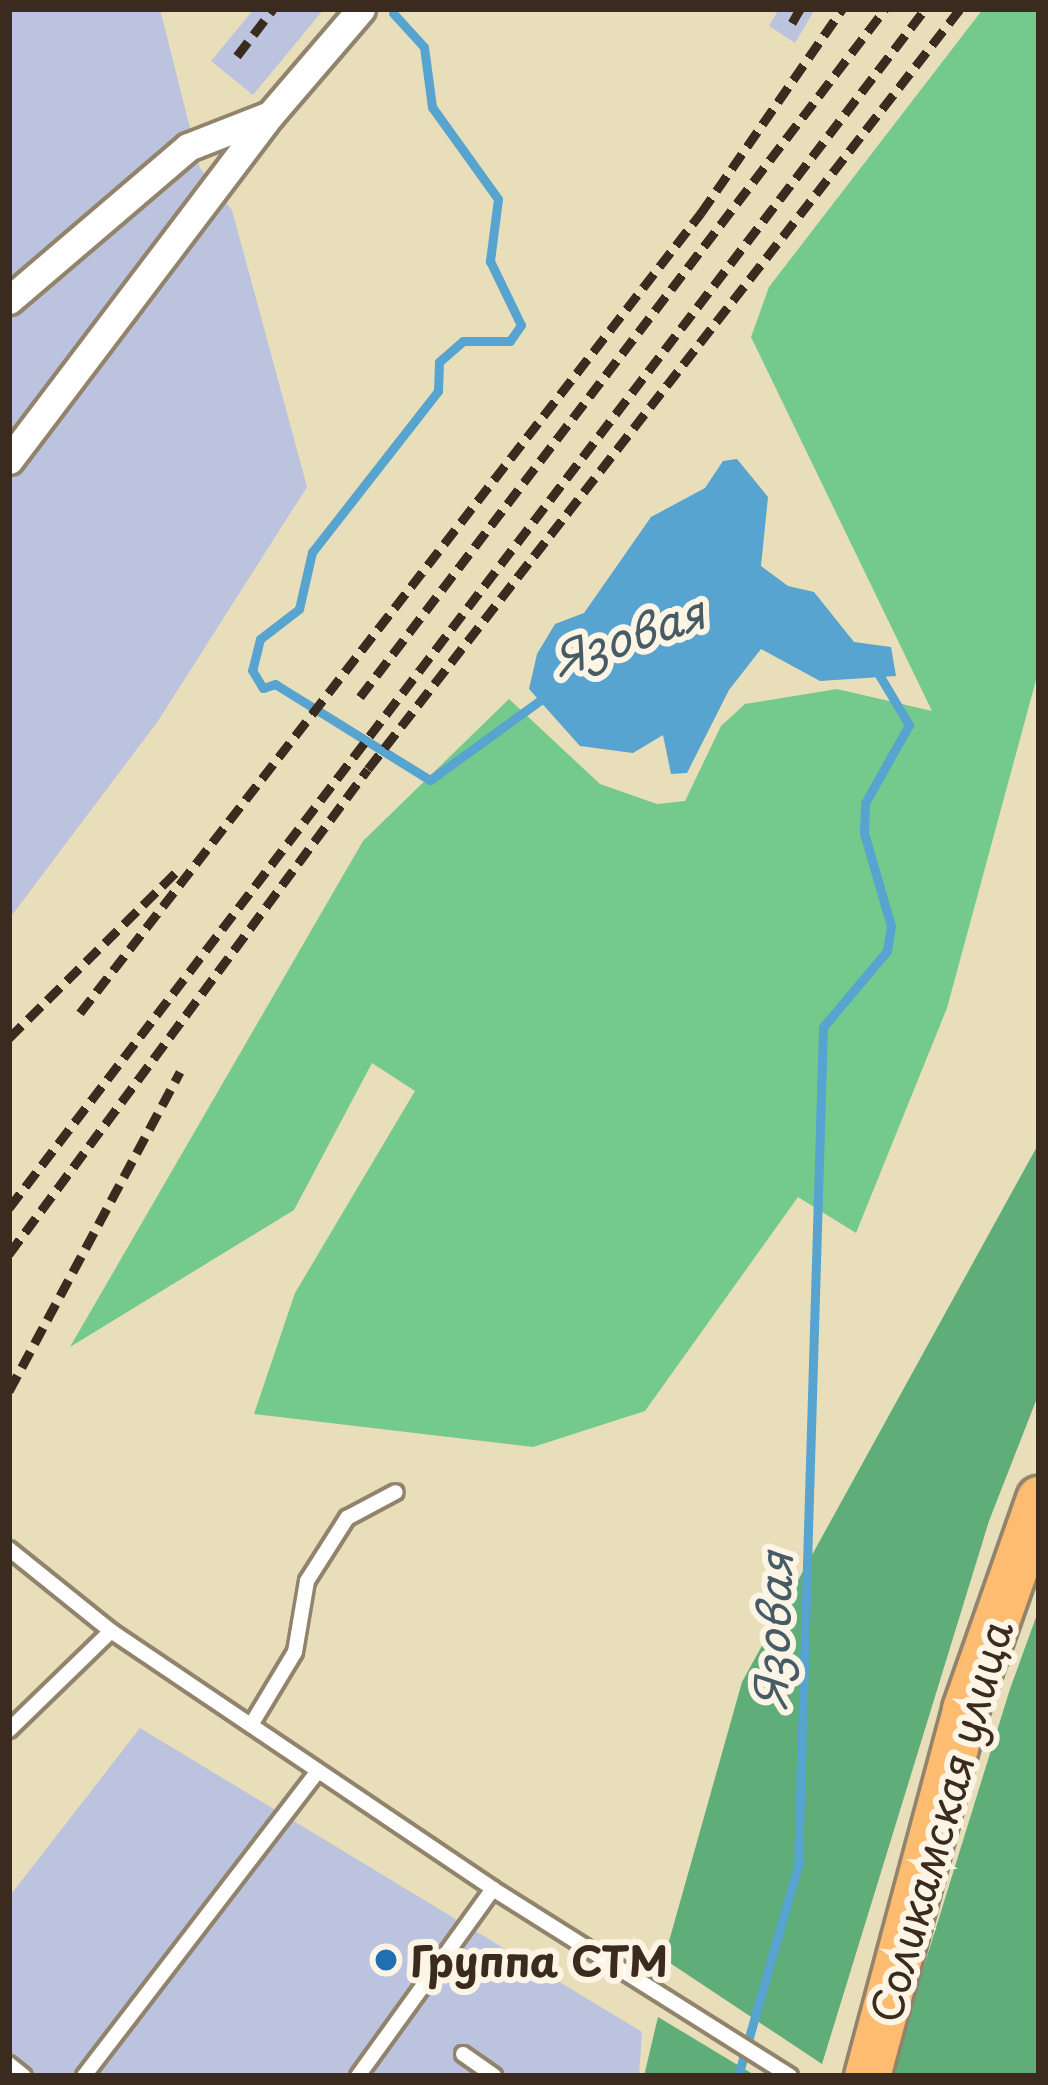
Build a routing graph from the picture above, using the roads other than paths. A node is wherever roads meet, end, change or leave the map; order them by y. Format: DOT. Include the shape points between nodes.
graph roads {
  1 [pos="361,9"];
  2 [pos="271,114"];
  3 [pos="9,300"];
  4 [pos="9,460"];
  5 [pos="396,1492"];
  6 [pos="1039,1499"];
  7 [pos="9,1550"];
  8 [pos="111,1631"];
  9 [pos="251,1725"];
  10 [pos="9,1730"];
  11 [pos="318,1771"];
  12 [pos="493,1889"];
  13 [pos="463,2054"];
  14 [pos="9,2064"];
  15 [pos="24,2076"];
  16 [pos="84,2076"];
  17 [pos="358,2076"];
  18 [pos="494,2076"];
  19 [pos="790,2076"];
  20 [pos="867,2076"];
  1 -- 2 [label="street"];
  2 -- 3 [label="street" via="188,147"];
  2 -- 4 [label="street"];
  5 -- 9 [label="lane" via="347,1518 307,1581 295,1652"];
  6 -- 20 [label="main road, Соликамская улица" via="965,1709"];
  7 -- 8 [label="lane"];
  8 -- 9 [label="lane"];
  8 -- 10 [label="lane"];
  9 -- 11 [label="lane"];
  11 -- 12 [label="lane"];
  11 -- 16 [label="lane"];
  12 -- 17 [label="lane"];
  12 -- 19 [label="lane"];
  13 -- 18 [label="lane"];
  14 -- 15 [label="lane"];
}
